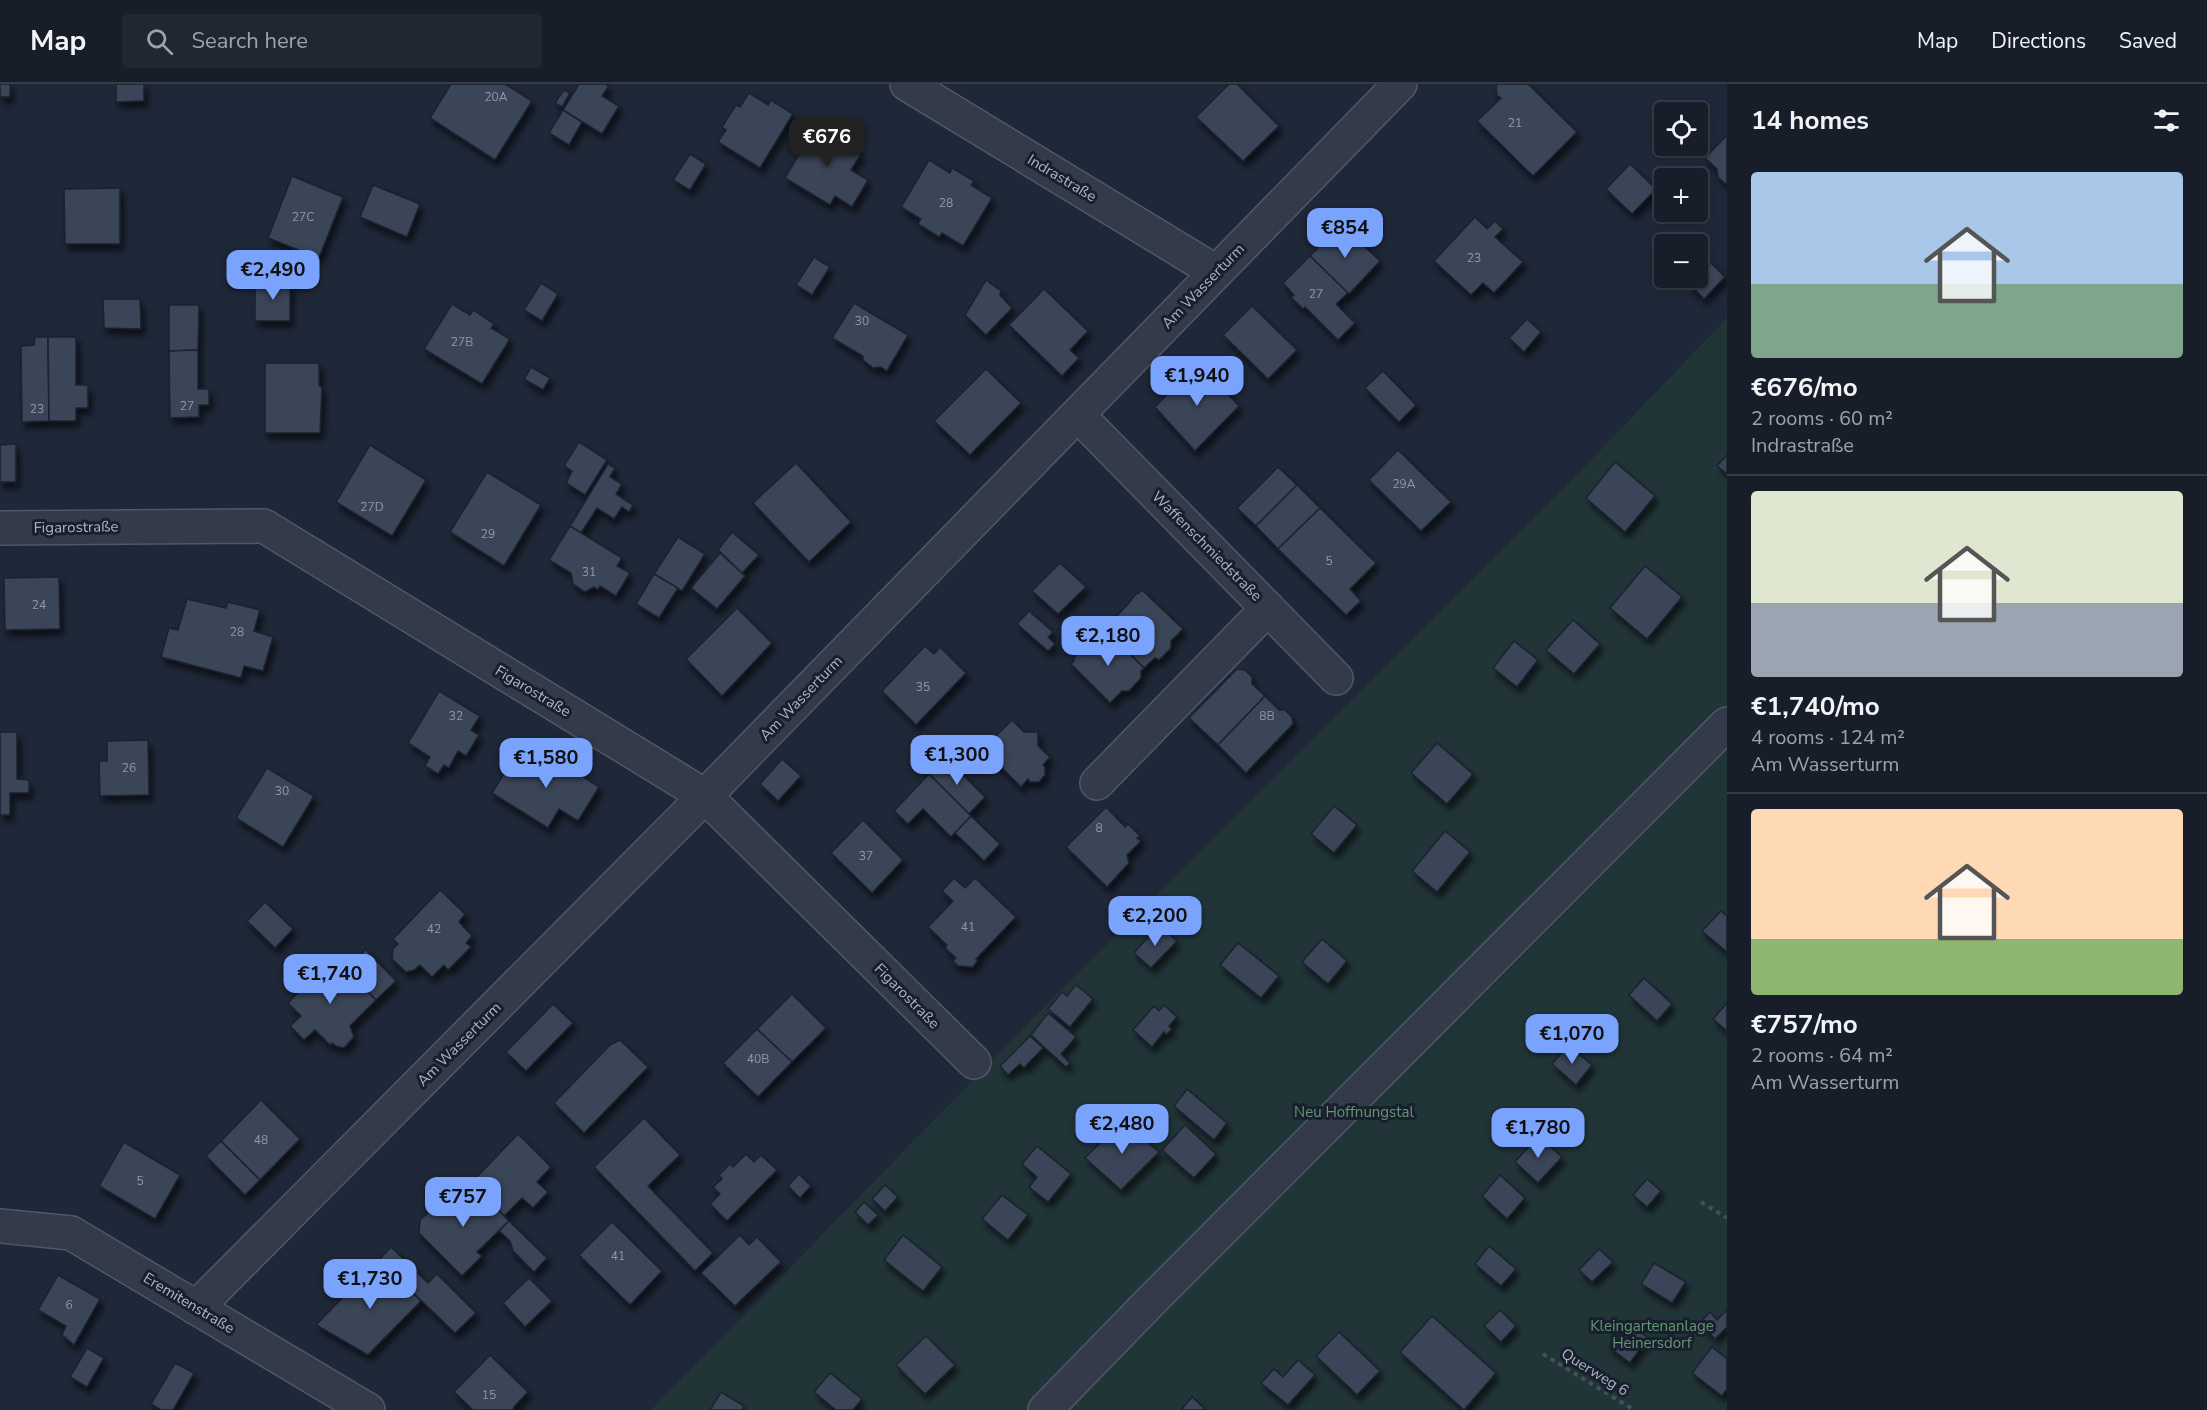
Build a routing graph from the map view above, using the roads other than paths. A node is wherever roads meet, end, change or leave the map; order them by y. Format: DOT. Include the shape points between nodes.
graph roads {
  1 [pos="907,84"];
  2 [pos="1400,84"];
  3 [pos="1216,272"];
  4 [pos="1078,415"];
  5 [pos="0,528"];
  6 [pos="1268,608"];
  7 [pos="1336,678"];
  8 [pos="1727,724"];
  9 [pos="1097,783"];
  10 [pos="705,796"];
  11 [pos="974,1062"];
  12 [pos="0,1226"];
  13 [pos="196,1308"];
  14 [pos="368,1410"];
  15 [pos="1045,1410"];
  1 -- 3 [label="street, Indrastraße"];
  2 -- 3 [label="street, Am Wasserturm"];
  3 -- 4 [label="street, Am Wasserturm"];
  4 -- 6 [label="street, Waffenschmiedstraße"];
  4 -- 10 [label="street, Am Wasserturm"];
  5 -- 10 [label="street, Figarostraße" via="264,526"];
  6 -- 7 [label="street, Waffenschmiedstraße"];
  6 -- 9 [label="street"];
  8 -- 15 [label="street"];
  10 -- 11 [label="street, Figarostraße"];
  10 -- 13 [label="street, Am Wasserturm"];
  12 -- 13 [label="street, Eremitenstraße" via="71,1233"];
  13 -- 14 [label="street, Eremitenstraße"];
}
